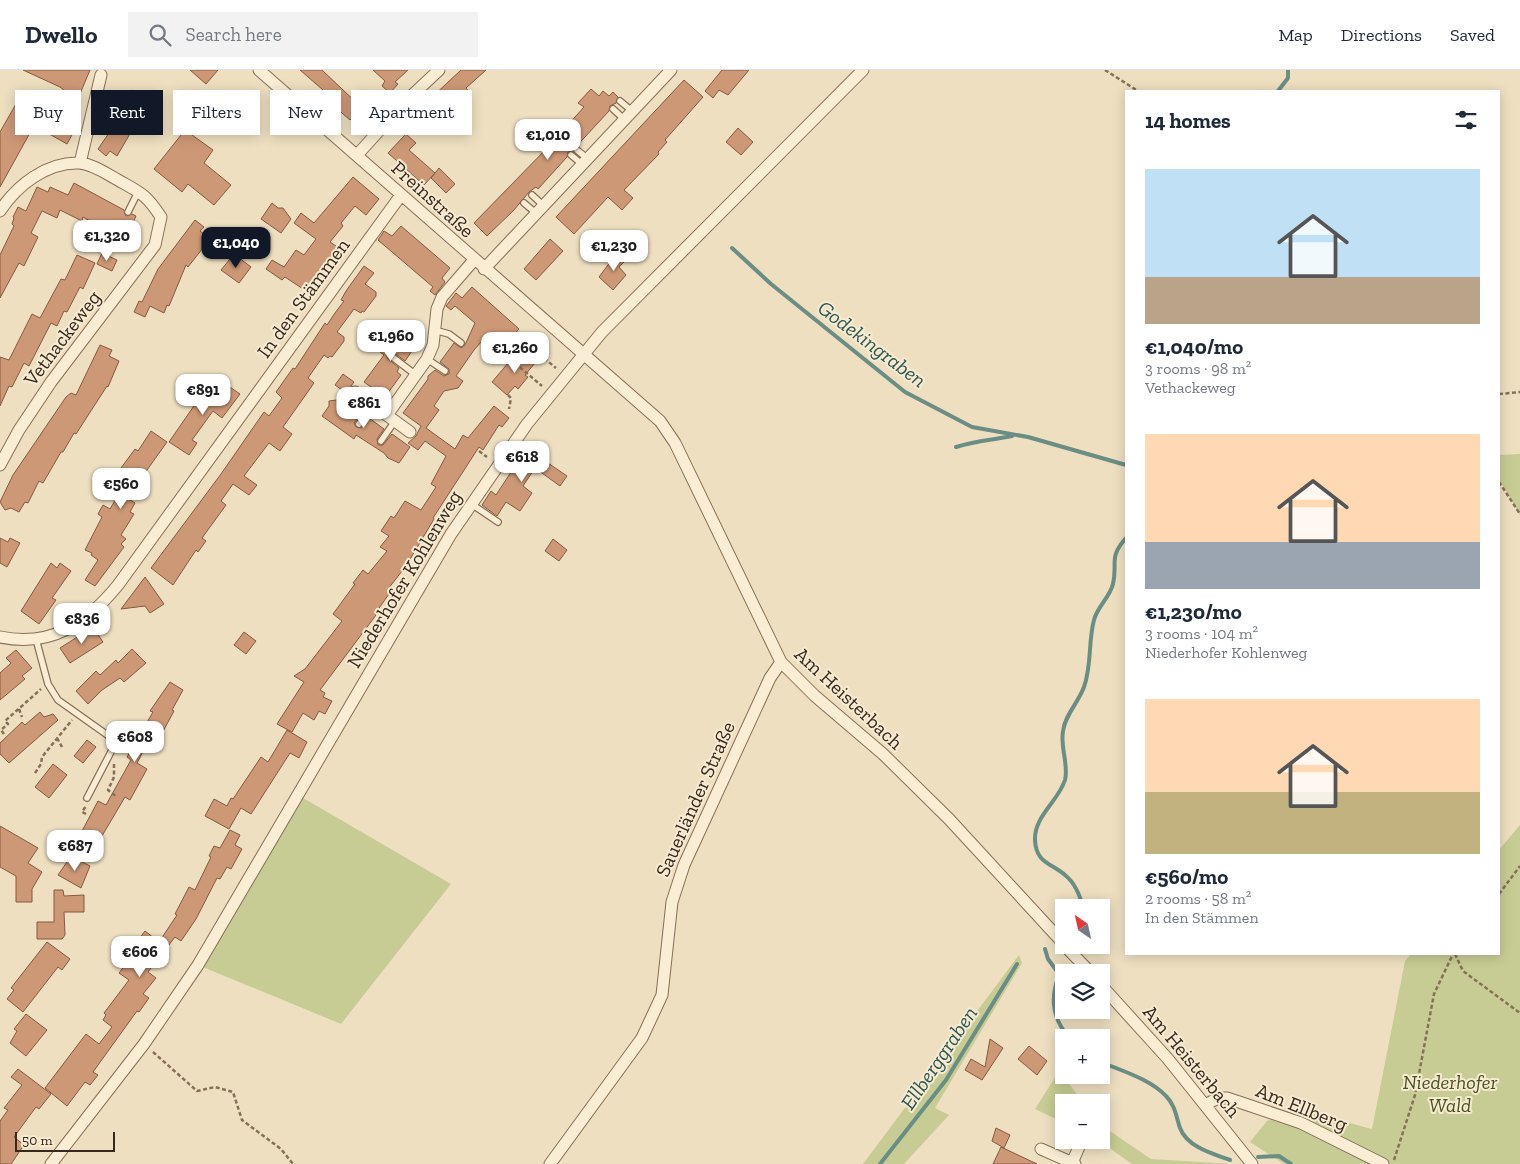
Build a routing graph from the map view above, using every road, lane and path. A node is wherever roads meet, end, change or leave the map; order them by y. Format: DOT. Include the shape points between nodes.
graph roads {
  1 [pos="259,70"];
  2 [pos="439,70"];
  3 [pos="671,70"];
  4 [pos="863,70"];
  5 [pos="1105,70"];
  6 [pos="101,76"];
  7 [pos="1136,90"];
  8 [pos="620,101"];
  9 [pos="613,109"];
  10 [pos="628,116"];
  11 [pos="577,150"];
  12 [pos="357,155"];
  13 [pos="572,155"];
  14 [pos="585,162"];
  15 [pos="80,163"];
  16 [pos="138,192"];
  17 [pos="401,195"];
  18 [pos="532,195"];
  19 [pos="524,203"];
  20 [pos="540,210"];
  21 [pos="0,211"];
  22 [pos="128,212"];
  23 [pos="474,260"];
  24 [pos="484,269"];
  25 [pos="434,330"];
  26 [pos="461,343"];
  27 [pos="534,350"];
  28 [pos="583,354"];
  29 [pos="392,356"];
  30 [pos="427,359"];
  31 [pos="515,363"];
  32 [pos="556,368"];
  33 [pos="445,371"];
  34 [pos="416,375"];
  35 [pos="542,386"];
  36 [pos="355,392"];
  37 [pos="1520,392"];
  38 [pos="1500,394"];
  39 [pos="508,395"];
  40 [pos="373,405"];
  41 [pos="509,409"];
  42 [pos="391,418"];
  43 [pos="359,424"];
  44 [pos="410,432"];
  45 [pos="381,441"];
  46 [pos="479,451"];
  47 [pos="487,457"];
  48 [pos="0,465"];
  49 [pos="1500,484"];
  50 [pos="470,503"];
  51 [pos="1520,514"];
  52 [pos="498,522"];
  53 [pos="0,637"];
  54 [pos="36,639"];
  55 [pos="781,662"];
  56 [pos="48,684"];
  57 [pos="19,709"];
  58 [pos="76,715"];
  59 [pos="22,717"];
  60 [pos="4,734"];
  61 [pos="58,738"];
  62 [pos="62,747"];
  63 [pos="108,758"];
  64 [pos="35,772"];
  65 [pos="117,797"];
  66 [pos="87,798"];
  67 [pos="1520,866"];
  68 [pos="1500,893"];
  69 [pos="1055,935"];
  70 [pos="1073,954"];
  71 [pos="1454,955"];
  72 [pos="1455,955"];
  73 [pos="1082,964"];
  74 [pos="1110,994"];
  75 [pos="1520,1013"];
  76 [pos="144,1044"];
  77 [pos="1205,1105"];
  78 [pos="1041,1149"];
  79 [pos="1078,1149"];
  80 [pos="1073,1163"];
  81 [pos="51,1164"];
  82 [pos="293,1164"];
  83 [pos="550,1164"];
  84 [pos="1251,1164"];
  85 [pos="1383,1164"];
  86 [pos="1393,1164"];
  1 -- 12 [label="street, Preinstraße"];
  2 -- 12 [label="street"];
  3 -- 10 [label="street"];
  4 -- 28 [label="street, Niederhofer Kohlenweg"];
  5 -- 7 [label="path"];
  6 -- 15 [label="street"];
  8 -- 10 [label="lane"];
  9 -- 10 [label="lane"];
  10 -- 14 [label="street"];
  11 -- 14 [label="lane"];
  12 -- 17 [label="street, Preinstraße"];
  13 -- 14 [label="lane"];
  14 -- 20 [label="street"];
  15 -- 16 [label="street, Vethackeweg" via="97,168"];
  15 -- 21 [label="street" via="53,168 27,181"];
  16 -- 22 [label="lane"];
  16 -- 48 [label="street, Vethackeweg" via="149,198 161,217 155,245 51,382"];
  17 -- 23 [label="street, Preinstraße"];
  17 -- 54 [label="street, In den Stämmen" via="118,585 98,609 80,622"];
  18 -- 20 [label="lane"];
  19 -- 20 [label="lane"];
  20 -- 24 [label="street"];
  23 -- 24 [label="street, Preinstraße"];
  23 -- 25 [label="street" via="442,297"];
  24 -- 28 [label="street, Preinstraße"];
  25 -- 26 [label="lane" via="449,334"];
  25 -- 30 [label="street" via="433,345"];
  27 -- 32 [label="path"];
  28 -- 50 [label="street, Niederhofer Kohlenweg"];
  28 -- 55 [label="street, Am Heisterbach" via="660,421 675,443"];
  29 -- 34 [label="lane"];
  30 -- 33 [label="lane"];
  30 -- 34 [label="street"];
  31 -- 35 [label="path"];
  34 -- 42 [label="street"];
  36 -- 40 [label="street"];
  37 -- 38 [label="path"];
  39 -- 41 [label="path" via="511,398"];
  40 -- 42 [label="street"];
  40 -- 43 [label="lane"];
  42 -- 44 [label="street"];
  42 -- 45 [label="lane"];
  46 -- 47 [label="path"];
  49 -- 51 [label="path"];
  50 -- 52 [label="lane"];
  50 -- 76 [label="street, Niederhofer Kohlenweg" via="198,965"];
  53 -- 54 [label="street, In den Stämmen"];
  54 -- 56 [label="lane"];
  55 -- 69 [label="street, Am Heisterbach" via="949,819"];
  55 -- 83 [label="street, Sauerländer Straße" via="770,678 684,865 672,902 662,995 642,1038"];
  56 -- 57 [label="path"];
  56 -- 58 [label="lane" via="58,700"];
  57 -- 59 [label="path"];
  57 -- 60 [label="path" via="5,721 8,724 1,730"];
  58 -- 61 [label="path"];
  58 -- 63 [label="lane" via="107,732 113,739"];
  61 -- 62 [label="path"];
  61 -- 64 [label="path" via="42,757 42,764"];
  63 -- 65 [label="path" via="115,769 108,792"];
  63 -- 66 [label="lane"];
  67 -- 68 [label="path"];
  70 -- 73 [label="street, Am Heisterbach"];
  71 -- 86 [label="path" via="1434,994 1415,1095"];
  72 -- 75 [label="path" via="1463,971"];
  74 -- 77 [label="street, Am Heisterbach"];
  76 -- 81 [label="street, Niederhofer Kohlenweg"];
  76 -- 82 [label="path" via="197,1092 215,1087 233,1092 242,1120 281,1149"];
  77 -- 84 [label="street, Am Heisterbach"];
  77 -- 85 [label="street, Am Ellberg" via="1218,1098 1227,1098 1301,1123"];
  78 -- 80 [label="street"];
  79 -- 80 [label="street"];
}
